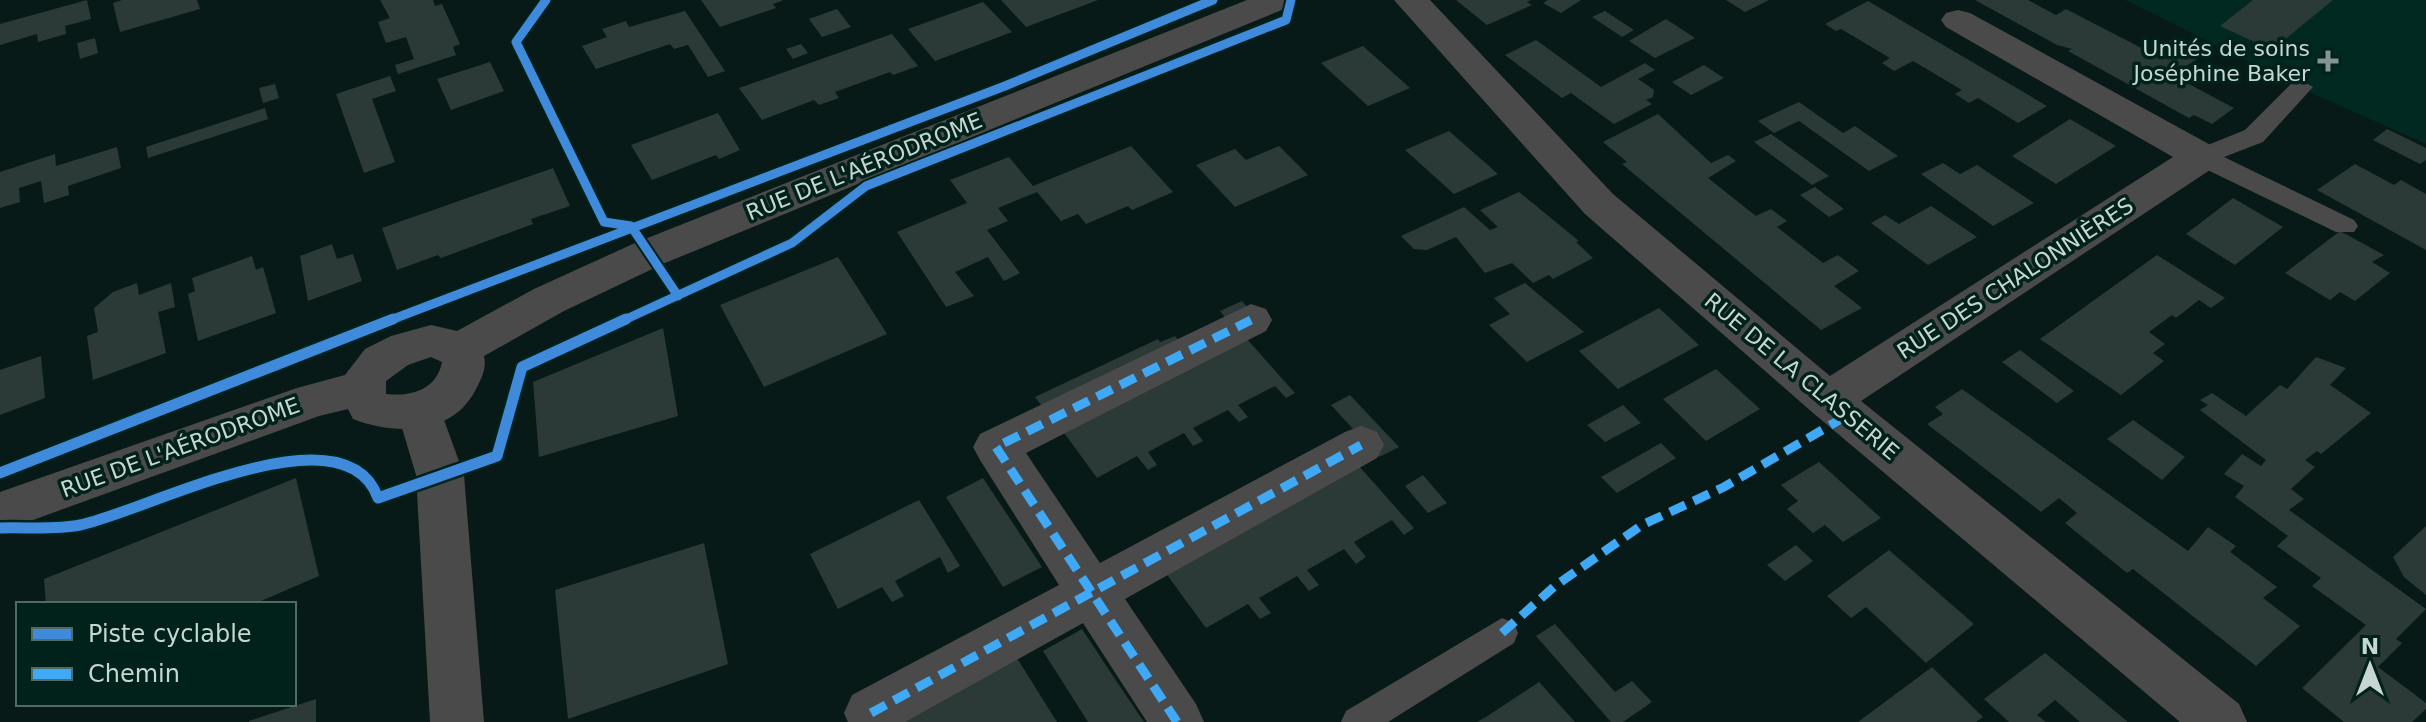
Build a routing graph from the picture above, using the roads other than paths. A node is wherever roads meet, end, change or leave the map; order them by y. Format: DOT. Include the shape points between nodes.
graph roads {
  1 [pos="1277,0"];
  2 [pos="1411,0"];
  3 [pos="1958,20"];
  4 [pos="2301,87"];
  5 [pos="2202,157"];
  6 [pos="2345,226"];
  7 [pos="1251,320"];
  8 [pos="459,350"];
  9 [pos="362,388"];
  10 [pos="1828,400"];
  11 [pos="420,411"];
  12 [pos="1361,445"];
  13 [pos="0,512"];
  14 [pos="1092,590"];
  15 [pos="1502,633"];
  16 [pos="871,713"];
  17 [pos="457,722"];
  18 [pos="1177,722"];
  19 [pos="1358,722"];
  20 [pos="2220,722"];
  1 -- 8 [label="street, RUE DE L'AÉRODROME" via="650,253"];
  2 -- 10 [label="street, RUE DE LA CLASSERIE" via="1599,204"];
  3 -- 5 [label="street"];
  4 -- 5 [label="lane" via="2254,136"];
  5 -- 6 [label="lane"];
  5 -- 10 [label="street, RUE DES CHALONNIÈRES"];
  7 -- 14 [label="street" via="996,447"];
  8 -- 9 [label="street" via="431,341 395,350 367,374"];
  8 -- 11 [label="street" via="464,370 459,382"];
  9 -- 11 [label="street" via="369,406 378,411"];
  9 -- 13 [label="street, RUE DE L'AÉRODROME" via="313,400"];
  10 -- 20 [label="street, RUE DE LA CLASSERIE"];
  11 -- 17 [label="street" via="440,475"];
  12 -- 14 [label="street"];
  14 -- 16 [label="street"];
  14 -- 18 [label="street"];
  15 -- 19 [label="lane"];
}
